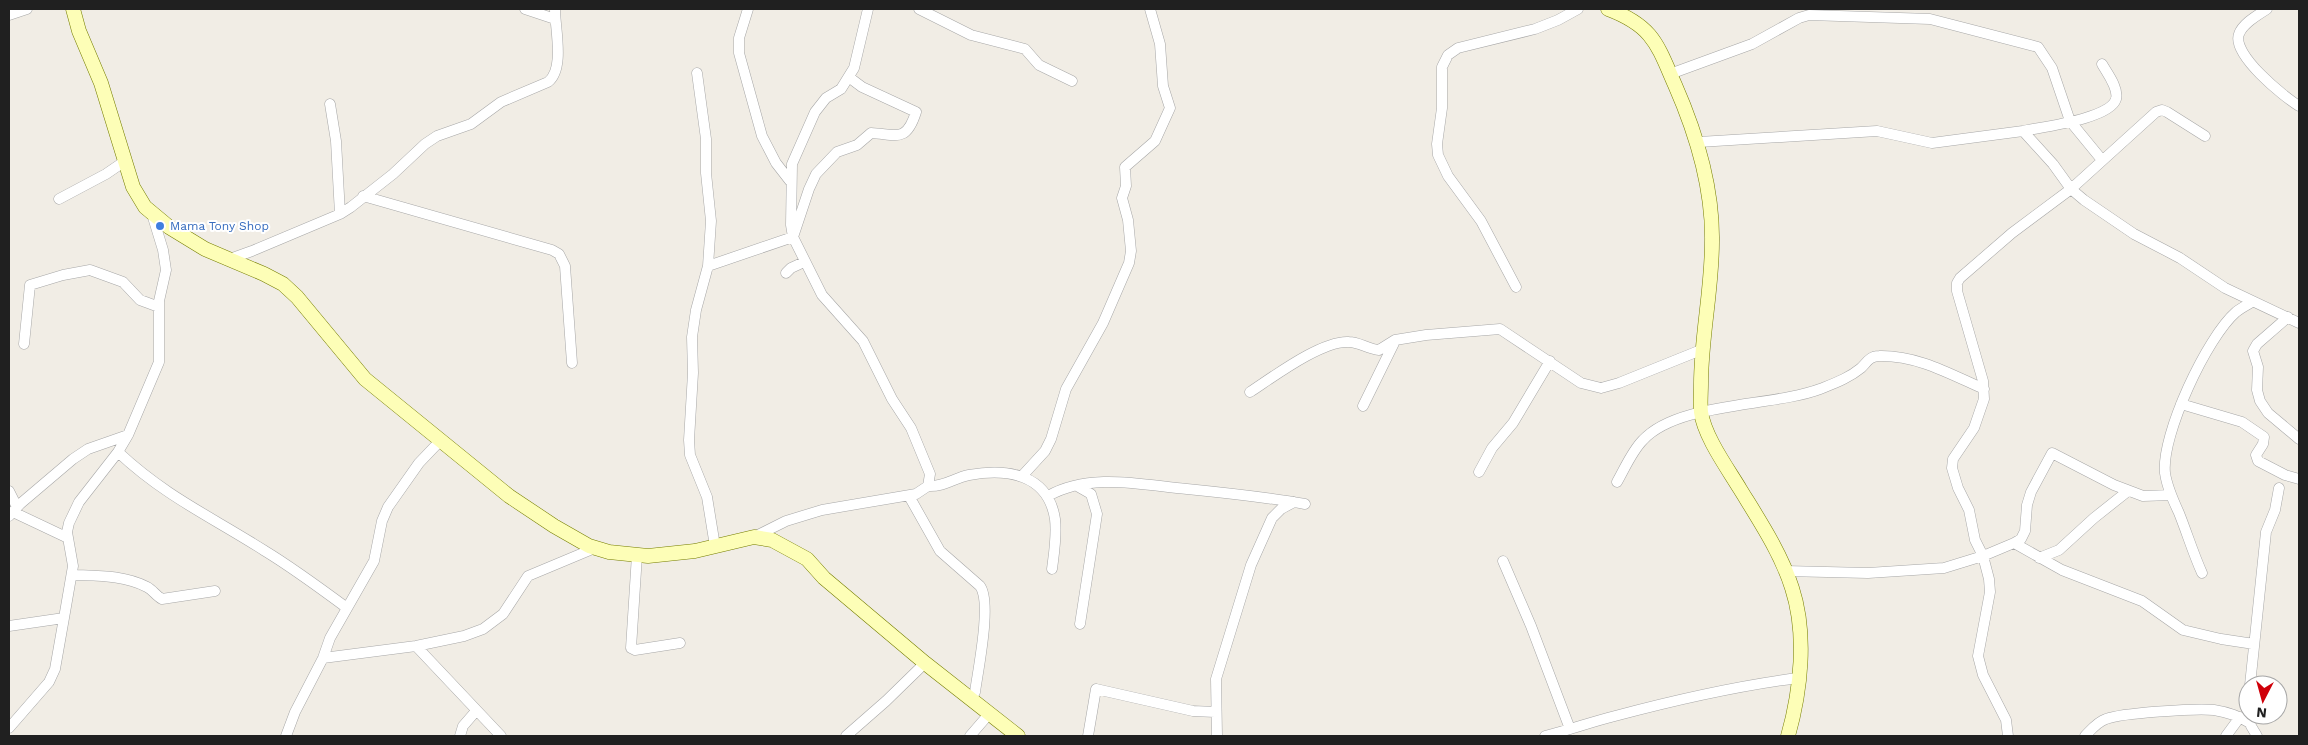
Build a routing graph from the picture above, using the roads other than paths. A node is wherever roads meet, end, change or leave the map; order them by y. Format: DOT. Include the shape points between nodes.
graph roads {
  1 [pos="27,9"];
  2 [pos="73,9"];
  3 [pos="525,9"];
  4 [pos="748,9"];
  5 [pos="868,9"];
  6 [pos="919,9"];
  7 [pos="1150,9"];
  8 [pos="1578,9"];
  9 [pos="1608,9"];
  10 [pos="2267,9"];
  11 [pos="555,14"];
  12 [pos="1931,14"];
  13 [pos="9,15"];
  14 [pos="2102,64"];
  15 [pos="697,73"];
  16 [pos="1670,74"];
  17 [pos="850,78"];
  18 [pos="1072,81"];
  19 [pos="330,104"];
  20 [pos="2299,106"];
  21 [pos="2070,121"];
  22 [pos="2023,130"];
  23 [pos="2205,136"];
  24 [pos="1699,142"];
  25 [pos="125,160"];
  26 [pos="2102,160"];
  27 [pos="790,181"];
  28 [pos="2071,189"];
  29 [pos="363,196"];
  30 [pos="59,199"];
  31 [pos="152,214"];
  32 [pos="340,214"];
  33 [pos="793,237"];
  34 [pos="227,260"];
  35 [pos="804,262"];
  36 [pos="708,266"];
  37 [pos="786,273"];
  38 [pos="1516,287"];
  39 [pos="2252,302"];
  40 [pos="159,306"];
  41 [pos="2288,317"];
  42 [pos="2299,323"];
  43 [pos="1395,340"];
  44 [pos="24,344"];
  45 [pos="1701,350"];
  46 [pos="1550,361"];
  47 [pos="572,363"];
  48 [pos="1984,389"];
  49 [pos="1250,392"];
  50 [pos="2181,404"];
  51 [pos="1363,406"];
  52 [pos="1701,412"];
  53 [pos="128,435"];
  54 [pos="2299,439"];
  55 [pos="440,440"];
  56 [pos="118,452"];
  57 [pos="1479,472"];
  58 [pos="1023,475"];
  59 [pos="2299,479"];
  60 [pos="1616,482"];
  61 [pos="928,486"];
  62 [pos="1077,486"];
  63 [pos="2279,488"];
  64 [pos="9,491"];
  65 [pos="2128,491"];
  66 [pos="2171,495"];
  67 [pos="909,496"];
  68 [pos="1048,496"];
  69 [pos="1294,502"];
  70 [pos="1305,504"];
  71 [pos="13,512"];
  72 [pos="754,537"];
  73 [pos="68,538"];
  74 [pos="2014,543"];
  75 [pos="715,546"];
  76 [pos="595,548"];
  77 [pos="637,555"];
  78 [pos="1983,556"];
  79 [pos="2039,558"];
  80 [pos="1503,561"];
  81 [pos="1052,569"];
  82 [pos="1785,571"];
  83 [pos="2202,573"];
  84 [pos="73,576"];
  85 [pos="215,591"];
  86 [pos="346,608"];
  87 [pos="64,618"];
  88 [pos="1080,624"];
  89 [pos="9,626"];
  90 [pos="680,643"];
  91 [pos="2254,644"];
  92 [pos="416,646"];
  93 [pos="323,658"];
  94 [pos="925,662"];
  95 [pos="2251,675"];
  96 [pos="1798,678"];
  97 [pos="971,700"];
  98 [pos="476,711"];
  99 [pos="1215,712"];
  100 [pos="990,714"];
  101 [pos="2238,716"];
  102 [pos="2239,725"];
  103 [pos="2251,725"];
  104 [pos="9,728"];
  105 [pos="1570,729"];
  106 [pos="1558,735"];
  107 [pos="287,736"];
  108 [pos="460,736"];
  109 [pos="501,736"];
  110 [pos="846,736"];
  111 [pos="970,736"];
  112 [pos="1018,736"];
  113 [pos="1088,736"];
  114 [pos="1217,736"];
  115 [pos="1545,736"];
  116 [pos="1788,736"];
  117 [pos="2008,736"];
  118 [pos="2085,736"];
  119 [pos="2226,736"];
  120 [pos="2257,736"];
  1 -- 13 [label="street"];
  2 -- 25 [label="street"];
  3 -- 11 [label="street"];
  4 -- 27 [label="street" via="739,38 739,53 762,136"];
  5 -- 17 [label="street"];
  6 -- 18 [label="street" via="971,35 1025,49 1039,65"];
  7 -- 58 [label="street" via="1160,44 1163,86 1170,108 1156,141 1125,167 1126,186 1122,198 1128,220 1131,256 1103,323 1066,388 1051,439 1045,451"];
  8 -- 38 [label="street" via="1535,29 1458,48 1448,55 1442,67 1438,155 1448,176 1481,221"];
  9 -- 16 [label="street" via="1627,16 1644,28 1658,46"];
  10 -- 20 [label="street" via="2244,27 2238,34 2238,42 2262,76"];
  11 -- 29 [label="street" via="558,63 554,78 501,102 470,124 425,144"];
  12 -- 16 [label="street" via="1809,15 1752,44"];
  12 -- 21 [label="street" via="2038,47 2052,68"];
  14 -- 21 [label="street" via="2116,99 2105,111"];
  15 -- 36 [label="street" via="711,207"];
  16 -- 24 [label="street"];
  17 -- 27 [label="street" via="815,112 792,164"];
  17 -- 33 [label="street" via="862,87 916,112 913,121 899,135 890,137 871,133 857,145 837,152 816,174"];
  19 -- 32 [label="street" via="336,141"];
  21 -- 22 [label="street"];
  21 -- 26 [label="street"];
  22 -- 24 [label="street" via="1932,143 1877,131"];
  22 -- 28 [label="street"];
  23 -- 26 [label="street" via="2162,110 2151,115"];
  24 -- 45 [label="street" via="1712,242"];
  25 -- 30 [label="street"];
  25 -- 31 [label="street" via="137,196"];
  26 -- 28 [label="street"];
  27 -- 33 [label="street"];
  28 -- 39 [label="street" via="2134,234"];
  28 -- 48 [label="street" via="2012,233 1956,283"];
  29 -- 32 [label="street"];
  29 -- 47 [label="street" via="559,254 565,266"];
  31 -- 34 [label="street"];
  31 -- 40 [label="street" via="166,270"];
  32 -- 34 [label="street"];
  33 -- 35 [label="street"];
  33 -- 36 [label="street"];
  34 -- 55 [label="street" via="283,284 365,379"];
  35 -- 37 [label="street"];
  35 -- 61 [label="street" via="822,294 863,340 892,399 911,428 930,474"];
  36 -- 75 [label="street" via="692,337 689,440 690,455 707,497"];
  39 -- 41 [label="street"];
  39 -- 50 [label="street" via="2236,312 2220,331"];
  40 -- 44 [label="street" via="140,300 124,282 99,272 86,270 63,275 30,285"];
  40 -- 53 [label="street" via="159,362"];
  41 -- 42 [label="street"];
  41 -- 54 [label="street" via="2253,350 2258,367 2260,402"];
  43 -- 46 [label="street" via="1426,334 1500,329"];
  43 -- 49 [label="street" via="1377,350 1349,342 1337,343 1292,365"];
  43 -- 51 [label="street"];
  45 -- 46 [label="street" via="1601,388 1581,383"];
  45 -- 52 [label="street"];
  46 -- 57 [label="street"];
  48 -- 52 [label="street" via="1928,364 1875,356 1852,374 1818,390"];
  48 -- 78 [label="street" via="1980,414 1952,464"];
  50 -- 59 [label="street" via="2242,422 2264,438 2264,444 2256,455 2258,461"];
  50 -- 66 [label="street" via="2167,447 2165,473"];
  52 -- 60 [label="street" via="1666,424 1644,439"];
  52 -- 82 [label="street" via="1722,460 1754,511"];
  53 -- 56 [label="street"];
  53 -- 71 [label="street" via="88,450 61,468"];
  55 -- 76 [label="street" via="509,496"];
  55 -- 86 [label="street" via="388,507 374,561"];
  56 -- 73 [label="street" via="79,502 69,523"];
  56 -- 86 [label="street" via="158,487 264,550"];
  58 -- 61 [label="street" via="971,475 942,485"];
  58 -- 68 [label="street"];
  61 -- 67 [label="street"];
  62 -- 68 [label="street"];
  62 -- 69 [label="street" via="1142,482"];
  62 -- 88 [label="street" via="1091,494 1098,514"];
  63 -- 91 [label="street" via="2266,532"];
  64 -- 71 [label="street"];
  65 -- 66 [label="street" via="2143,496"];
  65 -- 74 [label="street" via="2052,453 2031,492 2025,531"];
  65 -- 79 [label="street" via="2059,550"];
  66 -- 83 [label="street"];
  67 -- 72 [label="street" via="822,510 786,521"];
  67 -- 97 [label="street" via="940,551 984,593 985,631"];
  68 -- 81 [label="street" via="1055,520"];
  69 -- 70 [label="street"];
  69 -- 99 [label="street" via="1272,518 1251,565 1217,674"];
  71 -- 73 [label="street"];
  72 -- 75 [label="street"];
  72 -- 94 [label="street" via="772,540 807,559 824,578"];
  73 -- 84 [label="street"];
  74 -- 78 [label="street"];
  74 -- 79 [label="street"];
  75 -- 77 [label="street" via="660,555"];
  76 -- 77 [label="street"];
  76 -- 92 [label="street" via="528,576 503,614 483,629"];
  77 -- 90 [label="street" via="631,648"];
  78 -- 82 [label="street" via="1944,568 1887,573"];
  78 -- 117 [label="street" via="1990,592 1978,656 1983,675 2006,720"];
  79 -- 91 [label="street" via="2088,581 2137,598 2183,630"];
  80 -- 105 [label="street"];
  82 -- 96 [label="street" via="1792,588 1800,630"];
  84 -- 85 [label="street" via="107,576 130,581 148,587 162,599"];
  84 -- 87 [label="street"];
  86 -- 93 [label="street"];
  87 -- 89 [label="street"];
  87 -- 104 [label="street" via="55,669 49,682"];
  91 -- 95 [label="street"];
  92 -- 93 [label="street"];
  92 -- 98 [label="street"];
  93 -- 107 [label="street" via="295,712"];
  94 -- 97 [label="street"];
  94 -- 110 [label="street"];
  96 -- 105 [label="street" via="1707,694"];
  96 -- 116 [label="street"];
  97 -- 100 [label="street"];
  98 -- 108 [label="street" via="463,726"];
  98 -- 109 [label="street"];
  99 -- 113 [label="street" via="1184,709 1096,689"];
  99 -- 114 [label="street"];
  100 -- 111 [label="street"];
  100 -- 112 [label="street"];
  101 -- 118 [label="street" via="2208,710 2114,716 2100,721"];
  102 -- 119 [label="street"];
  103 -- 120 [label="street"];
  105 -- 106 [label="street"];
  106 -- 115 [label="street"];
}
